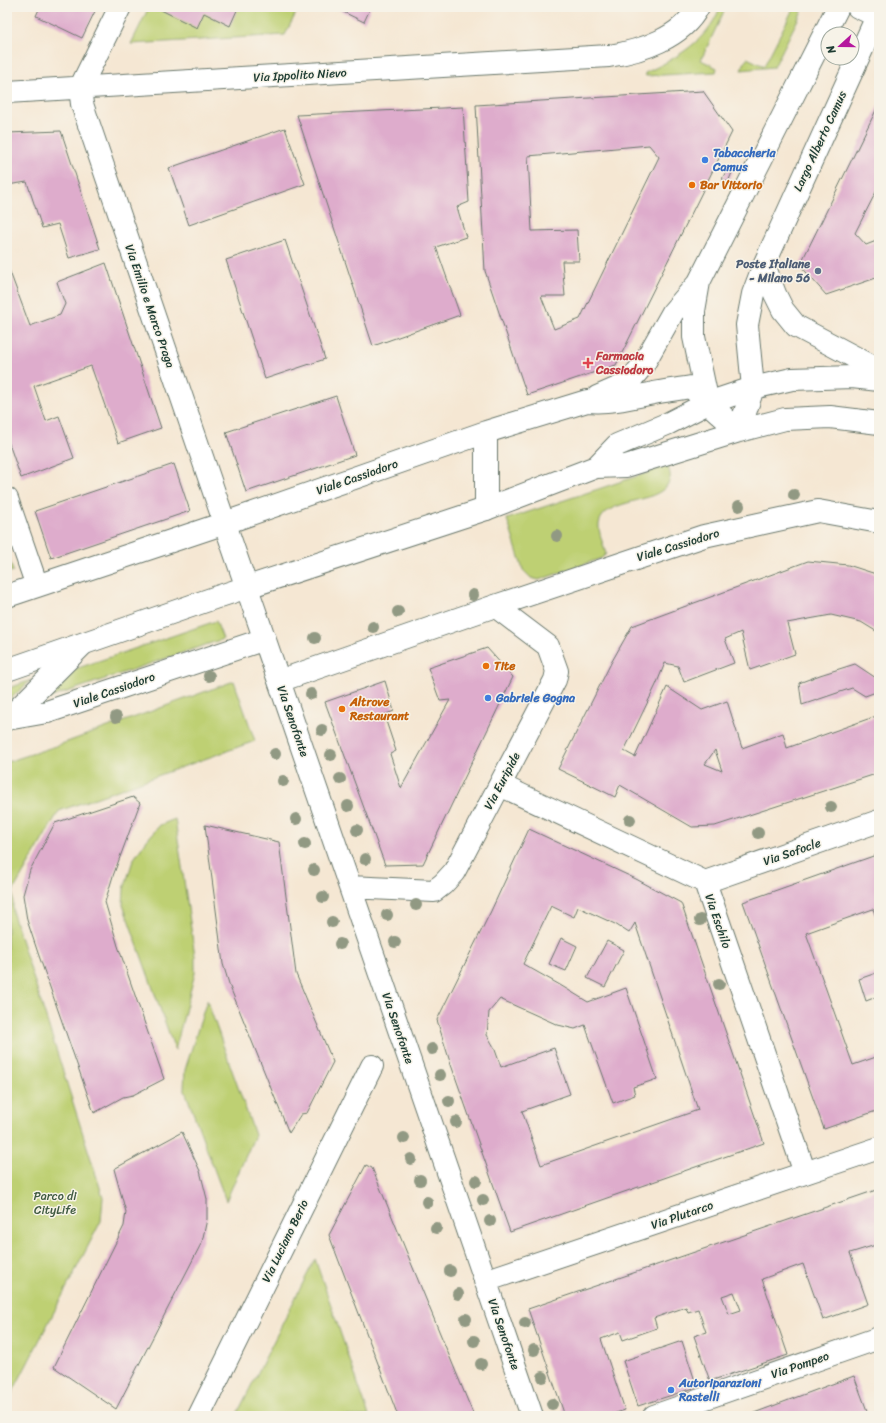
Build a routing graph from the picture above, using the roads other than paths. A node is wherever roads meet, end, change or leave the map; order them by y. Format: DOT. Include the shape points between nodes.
graph roads {
  1 [pos="120,7"];
  2 [pos="698,7"];
  3 [pos="838,7"];
  4 [pos="873,13"];
  5 [pos="80,88"];
  6 [pos="7,92"];
  7 [pos="764,265"];
  8 [pos="699,282"];
  9 [pos="879,370"];
  10 [pos="879,380"];
  11 [pos="753,388"];
  12 [pos="587,401"];
  13 [pos="708,403"];
  14 [pos="879,423"];
  15 [pos="740,431"];
  16 [pos="486,432"];
  17 [pos="596,467"];
  18 [pos="7,499"];
  19 [pos="486,509"];
  20 [pos="879,522"];
  21 [pos="224,523"];
  22 [pos="37,586"];
  23 [pos="247,588"];
  24 [pos="7,596"];
  25 [pos="495,606"];
  26 [pos="265,640"];
  27 [pos="83,644"];
  28 [pos="7,670"];
  29 [pos="279,681"];
  30 [pos="7,719"];
  31 [pos="500,785"];
  32 [pos="879,822"];
  33 [pos="705,882"];
  34 [pos="350,886"];
  35 [pos="372,1066"];
  36 [pos="879,1148"];
  37 [pos="804,1173"];
  38 [pos="485,1281"];
  39 [pos="879,1338"];
  40 [pos="199,1416"];
  41 [pos="532,1416"];
  42 [pos="654,1416"];
  1 -- 5 [label="street"];
  2 -- 5 [label="street, Via Ippolito Nievo" via="685,24 658,42 635,51 609,56"];
  3 -- 8 [label="street"];
  4 -- 7 [label="street, Largo Alberto Camus"];
  5 -- 6 [label="street, Via Ippolito Nievo"];
  5 -- 21 [label="street, Via Emilio e Marco Praga" via="87,120"];
  7 -- 9 [label="street" via="777,300 796,326"];
  7 -- 11 [label="street, Largo Alberto Camus" via="753,294 747,325"];
  8 -- 12 [label="street" via="673,312 643,365 633,377 622,386"];
  8 -- 13 [label="street" via="694,311 694,337"];
  10 -- 11 [label="street, Viale Cassiodoro" via="852,377 792,379"];
  11 -- 13 [label="street, Viale Cassiodoro"];
  11 -- 15 [label="street"];
  12 -- 13 [label="street, Viale Cassiodoro" via="627,399 691,387"];
  12 -- 16 [label="street, Viale Cassiodoro"];
  13 -- 15 [label="street"];
  13 -- 17 [label="street, Viale Cassiodoro" via="617,445"];
  14 -- 15 [label="street, Viale Cassiodoro" via="830,417 785,419"];
  15 -- 17 [label="street, Viale Cassiodoro" via="626,466"];
  16 -- 19 [label="street"];
  16 -- 21 [label="street, Viale Cassiodoro"];
  17 -- 19 [label="street, Viale Cassiodoro"];
  18 -- 22 [label="street"];
  19 -- 23 [label="street, Viale Cassiodoro"];
  20 -- 25 [label="street, Viale Cassiodoro" via="818,511 704,536"];
  21 -- 22 [label="street, Viale Cassiodoro"];
  21 -- 23 [label="street, Via Emilio e Marco Praga"];
  22 -- 24 [label="street, Viale Cassiodoro"];
  23 -- 26 [label="street, Via Senofonte"];
  23 -- 27 [label="street, Viale Cassiodoro"];
  25 -- 29 [label="street, Viale Cassiodoro"];
  25 -- 31 [label="street, Via Euripide" via="548,646 557,671 555,680"];
  26 -- 29 [label="street, Via Senofonte"];
  26 -- 30 [label="street, Viale Cassiodoro" via="47,712"];
  27 -- 28 [label="street, Viale Cassiodoro"];
  27 -- 30 [label="street, Viale Cassiodoro"];
  29 -- 34 [label="street, Via Senofonte"];
  31 -- 33 [label="street, Via Eschilo"];
  31 -- 34 [label="street, Via Euripide" via="454,872 434,891"];
  32 -- 33 [label="street, Via Sofocle"];
  33 -- 37 [label="street, Via Eschilo"];
  34 -- 38 [label="street, Via Senofonte"];
  35 -- 40 [label="street, Via Luciano Berio"];
  36 -- 37 [label="street, Via Plutarco"];
  37 -- 38 [label="street, Via Plutarco"];
  38 -- 41 [label="street, Via Senofonte"];
  39 -- 42 [label="street, Via Pompeo"];
}
